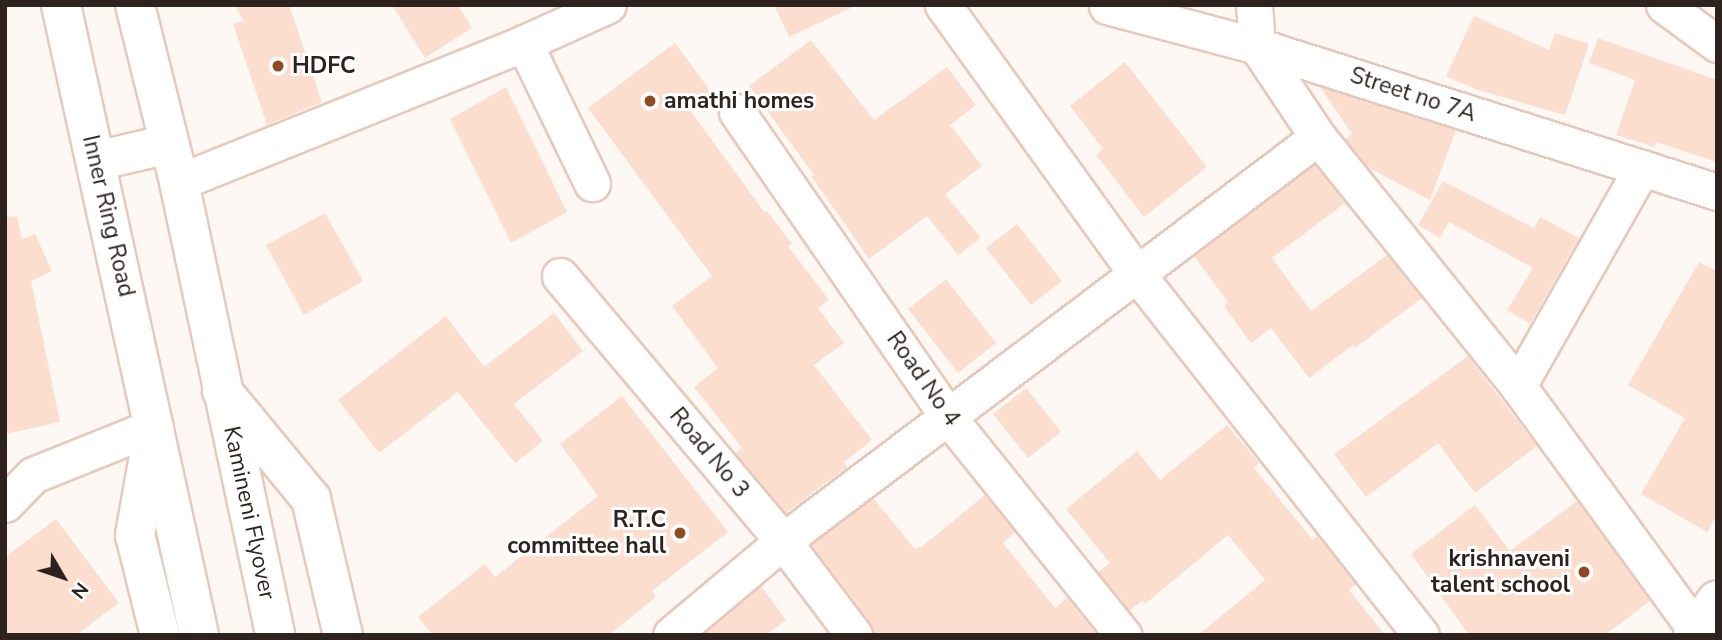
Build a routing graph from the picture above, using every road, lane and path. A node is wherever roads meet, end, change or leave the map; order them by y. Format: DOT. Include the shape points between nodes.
graph roads {
  1 [pos="62,5"];
  2 [pos="135,5"];
  3 [pos="608,5"];
  4 [pos="943,5"];
  5 [pos="1254,5"];
  6 [pos="1664,5"];
  7 [pos="1107,6"];
  8 [pos="524,43"];
  9 [pos="1717,44"];
  10 [pos="1256,46"];
  11 [pos="737,112"];
  12 [pos="1318,137"];
  13 [pos="169,144"];
  14 [pos="96,161"];
  15 [pos="1642,168"];
  16 [pos="178,182"];
  17 [pos="592,183"];
  18 [pos="1717,192"];
  19 [pos="1137,274"];
  20 [pos="560,276"];
  21 [pos="1517,386"];
  22 [pos="222,391"];
  23 [pos="948,417"];
  24 [pos="155,426"];
  25 [pos="19,468"];
  26 [pos="5,503"];
  27 [pos="783,541"];
  28 [pos="1702,621"];
  29 [pos="160,635"];
  30 [pos="199,635"];
  31 [pos="275,635"];
  32 [pos="343,635"];
  33 [pos="671,635"];
  34 [pos="854,635"];
  35 [pos="1123,635"];
  36 [pos="1421,635"];
  1 -- 14 [label="main road, Inner Ring Road"];
  2 -- 13 [label="main road"];
  3 -- 8 [label="street"];
  4 -- 19 [label="street"];
  5 -- 10 [label="street"];
  6 -- 9 [label="street"];
  7 -- 10 [label="street, Street no 7A"];
  8 -- 16 [label="street"];
  8 -- 17 [label="street"];
  10 -- 12 [label="street"];
  10 -- 15 [label="street, Street no 7A"];
  11 -- 23 [label="street, Road No 4"];
  12 -- 19 [label="street"];
  12 -- 21 [label="street"];
  13 -- 14 [label="main road"];
  13 -- 16 [label="main road"];
  14 -- 24 [label="main road, Inner Ring Road"];
  15 -- 18 [label="street, Street no 7A"];
  15 -- 21 [label="street"];
  16 -- 22 [label="main road"];
  19 -- 23 [label="street"];
  19 -- 36 [label="street"];
  20 -- 27 [label="street, Road No 3"];
  21 -- 28 [label="street"];
  22 -- 31 [label="main road, Kamineni Flyover"];
  22 -- 32 [label="main road" via="311,499"];
  23 -- 27 [label="street"];
  23 -- 35 [label="street, Road No 4"];
  24 -- 25 [label="street"];
  24 -- 29 [label="main road" via="135,534"];
  24 -- 30 [label="main road"];
  25 -- 26 [label="street"];
  27 -- 33 [label="street"];
  27 -- 34 [label="street, Road No 3"];
}
